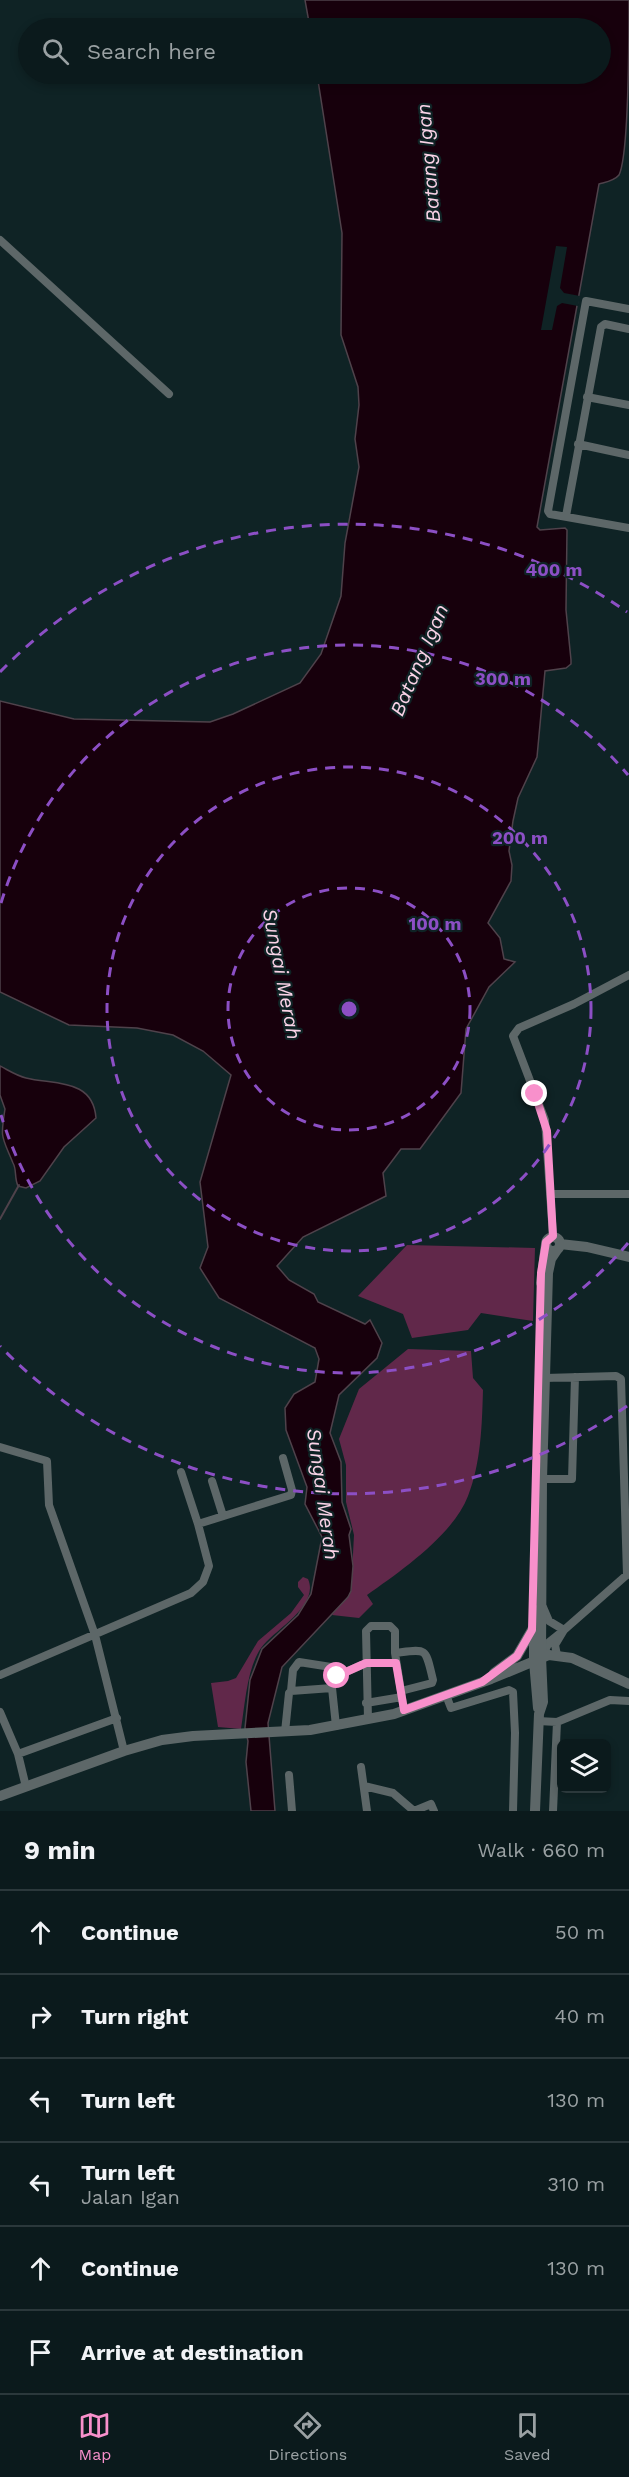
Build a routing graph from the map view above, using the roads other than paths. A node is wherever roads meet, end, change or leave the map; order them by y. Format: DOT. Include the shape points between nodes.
graph roads {
  1 [pos="0,240"];
  2 [pos="629,309"];
  3 [pos="629,329"];
  4 [pos="168,394"];
  5 [pos="587,397"];
  6 [pos="629,405"];
  7 [pos="578,444"];
  8 [pos="629,455"];
  9 [pos="566,516"];
  10 [pos="629,528"];
  11 [pos="629,975"];
  12 [pos="550,1194"];
  13 [pos="629,1194"];
  14 [pos="554,1244"];
  15 [pos="629,1257"];
  16 [pos="575,1377"];
  17 [pos="545,1378"];
  18 [pos="0,1447"];
  19 [pos="283,1458"];
  20 [pos="626,1464"];
  21 [pos="181,1473"];
  22 [pos="542,1479"];
  23 [pos="212,1481"];
  24 [pos="223,1516"];
  25 [pos="198,1524"];
  26 [pos="628,1574"];
  27 [pos="542,1604"];
  28 [pos="534,1624"];
  29 [pos="564,1630"];
  30 [pos="95,1635"];
  31 [pos="395,1653"];
  32 [pos="557,1655"];
  33 [pos="537,1659"];
  34 [pos="366,1663"];
  35 [pos="396,1663"];
  36 [pos="510,1672"];
  37 [pos="0,1675"];
  38 [pos="337,1676"];
  39 [pos="482,1682"];
  40 [pos="629,1684"];
  41 [pos="535,1686"];
  42 [pos="332,1688"];
  43 [pos="291,1691"];
  44 [pos="402,1694"];
  45 [pos="446,1695"];
  46 [pos="629,1700"];
  47 [pos="366,1703"];
  48 [pos="404,1710"];
  49 [pos="1,1714"];
  50 [pos="117,1718"];
  51 [pos="539,1718"];
  52 [pos="368,1719"];
  53 [pos="557,1722"];
  54 [pos="336,1726"];
  55 [pos="285,1732"];
  56 [pos="124,1751"];
  57 [pos="18,1754"];
  58 [pos="361,1767"];
  59 [pos="290,1775"];
  60 [pos="364,1786"];
  61 [pos="26,1787"];
  62 [pos="0,1796"];
  63 [pos="292,1811"];
  64 [pos="367,1811"];
  65 [pos="414,1811"];
  66 [pos="434,1811"];
  67 [pos="513,1811"];
  68 [pos="535,1811"];
  69 [pos="553,1811"];
  1 -- 4 [label="street"];
  2 -- 9 [label="street" via="586,302 548,508 550,514"];
  3 -- 5 [label="street" via="604,324 601,327"];
  5 -- 6 [label="street"];
  5 -- 7 [label="street"];
  7 -- 8 [label="street"];
  7 -- 9 [label="street"];
  9 -- 10 [label="street"];
  11 -- 12 [label="street" via="519,1028 513,1035 545,1120"];
  12 -- 13 [label="street"];
  12 -- 14 [label="street"];
  14 -- 15 [label="street"];
  14 -- 17 [label="street" via="548,1273"];
  14 -- 28 [label="street" via="541,1273"];
  16 -- 17 [label="street"];
  16 -- 20 [label="street" via="621,1379"];
  16 -- 22 [label="street" via="572,1479"];
  17 -- 22 [label="street"];
  18 -- 30 [label="street" via="47,1461 49,1505"];
  19 -- 24 [label="street" via="291,1495"];
  20 -- 26 [label="street"];
  21 -- 25 [label="street"];
  22 -- 27 [label="street"];
  23 -- 24 [label="street"];
  24 -- 25 [label="street"];
  25 -- 30 [label="street" via="209,1566 203,1582 191,1593"];
  26 -- 29 [label="street"];
  27 -- 29 [label="street" via="549,1621"];
  27 -- 33 [label="street"];
  28 -- 33 [label="street"];
  28 -- 39 [label="street" via="517,1656"];
  29 -- 32 [label="street" via="555,1646"];
  29 -- 33 [label="street"];
  30 -- 37 [label="street"];
  30 -- 50 [label="street"];
  31 -- 34 [label="street" via="394,1628 371,1626 366,1631"];
  31 -- 35 [label="street"];
  31 -- 44 [label="street" via="424,1652 433,1680"];
  32 -- 33 [label="street"];
  32 -- 40 [label="street"];
  33 -- 36 [label="street"];
  33 -- 41 [label="street"];
  33 -- 51 [label="street" via="543,1702"];
  34 -- 35 [label="street"];
  34 -- 38 [label="street"];
  34 -- 47 [label="street"];
  35 -- 44 [label="street"];
  36 -- 39 [label="street"];
  36 -- 41 [label="street" via="528,1676"];
  38 -- 42 [label="street"];
  38 -- 43 [label="street" via="331,1667 300,1662 292,1670"];
  39 -- 45 [label="street"];
  41 -- 51 [label="street"];
  42 -- 43 [label="street"];
  42 -- 54 [label="street"];
  43 -- 55 [label="street"];
  44 -- 47 [label="street"];
  44 -- 48 [label="street"];
  45 -- 48 [label="street"];
  45 -- 67 [label="street" via="451,1708 508,1690 513,1692"];
  46 -- 53 [label="street" via="610,1700"];
  47 -- 52 [label="street"];
  48 -- 52 [label="street"];
  49 -- 57 [label="street"];
  50 -- 56 [label="street"];
  50 -- 57 [label="street"];
  51 -- 53 [label="street"];
  51 -- 68 [label="street"];
  52 -- 54 [label="street"];
  53 -- 69 [label="street"];
  54 -- 55 [label="street"];
  55 -- 56 [label="street" via="178,1737"];
  56 -- 61 [label="street"];
  57 -- 61 [label="street"];
  58 -- 60 [label="street"];
  59 -- 63 [label="street"];
  60 -- 64 [label="street"];
  60 -- 65 [label="street" via="393,1793"];
  61 -- 62 [label="street"];
  65 -- 66 [label="street" via="431,1804"];
}
